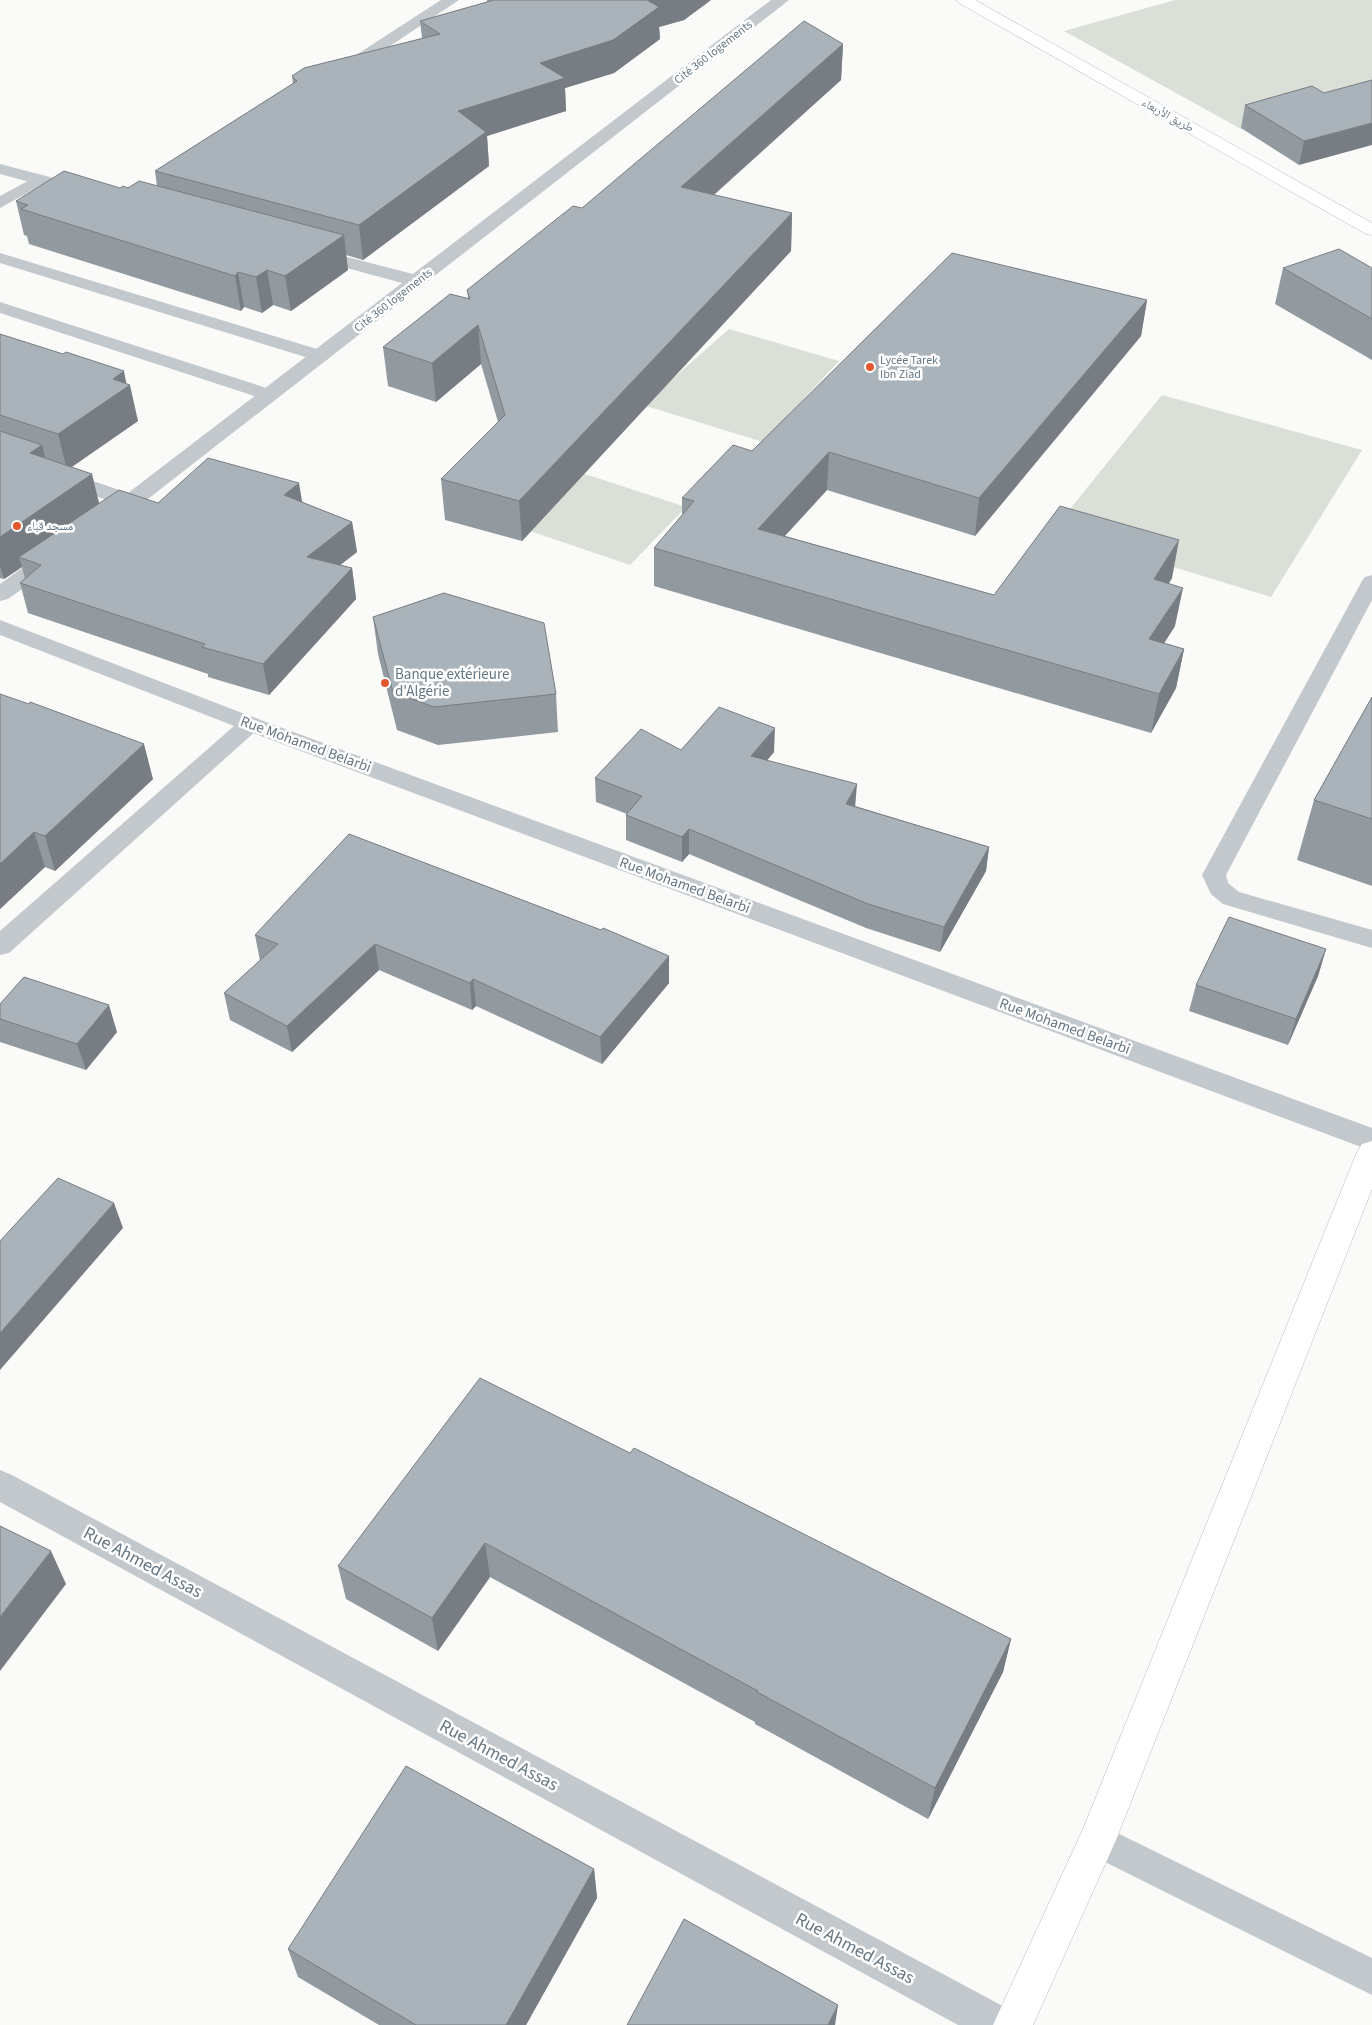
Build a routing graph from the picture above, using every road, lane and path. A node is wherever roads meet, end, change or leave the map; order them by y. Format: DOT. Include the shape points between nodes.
graph roads {
  1 [pos="451,0"];
  2 [pos="781,0"];
  3 [pos="964,0"];
  4 [pos="326,81"];
  5 [pos="0,169"];
  6 [pos="39,180"];
  7 [pos="97,195"];
  8 [pos="0,203"];
  9 [pos="1372,230"];
  10 [pos="295,248"];
  11 [pos="0,258"];
  12 [pos="417,281"];
  13 [pos="0,307"];
  14 [pos="321,356"];
  15 [pos="270,395"];
  16 [pos="0,455"];
  17 [pos="132,502"];
  18 [pos="93,529"];
  19 [pos="70,545"];
  20 [pos="1372,582"];
  21 [pos="0,594"];
  22 [pos="0,627"];
  23 [pos="250,724"];
  24 [pos="1372,939"];
  25 [pos="0,946"];
  26 [pos="1372,1140"];
  27 [pos="1372,1152"];
  28 [pos="0,1485"];
  29 [pos="1097,1840"];
  30 [pos="1372,1977"];
  31 [pos="998,2025"];
  32 [pos="1013,2025"];
  1 -- 4 [label="street"];
  2 -- 12 [label="street, Cité 360 logements"];
  3 -- 9 [label="main road, طريق الأربعاء"];
  5 -- 6 [label="street"];
  6 -- 7 [label="street"];
  6 -- 8 [label="lane"];
  10 -- 12 [label="street"];
  11 -- 14 [label="lane"];
  12 -- 14 [label="street, Cité 360 logements"];
  13 -- 15 [label="lane"];
  14 -- 15 [label="street, Cité 360 logements"];
  15 -- 17 [label="street, Cité 360 logements"];
  16 -- 17 [label="street"];
  17 -- 18 [label="street, Cité 360 logements"];
  19 -- 21 [label="street"];
  20 -- 24 [label="lane" via="1214,875 1222,892 1231,898"];
  22 -- 23 [label="street, Rue Mohamed Belarbi"];
  23 -- 25 [label="street"];
  23 -- 26 [label="street, Rue Mohamed Belarbi"];
  27 -- 29 [label="main road"];
  28 -- 31 [label="street, Rue Ahmed Assas"];
  29 -- 30 [label="lane"];
  29 -- 32 [label="main road"];
}
